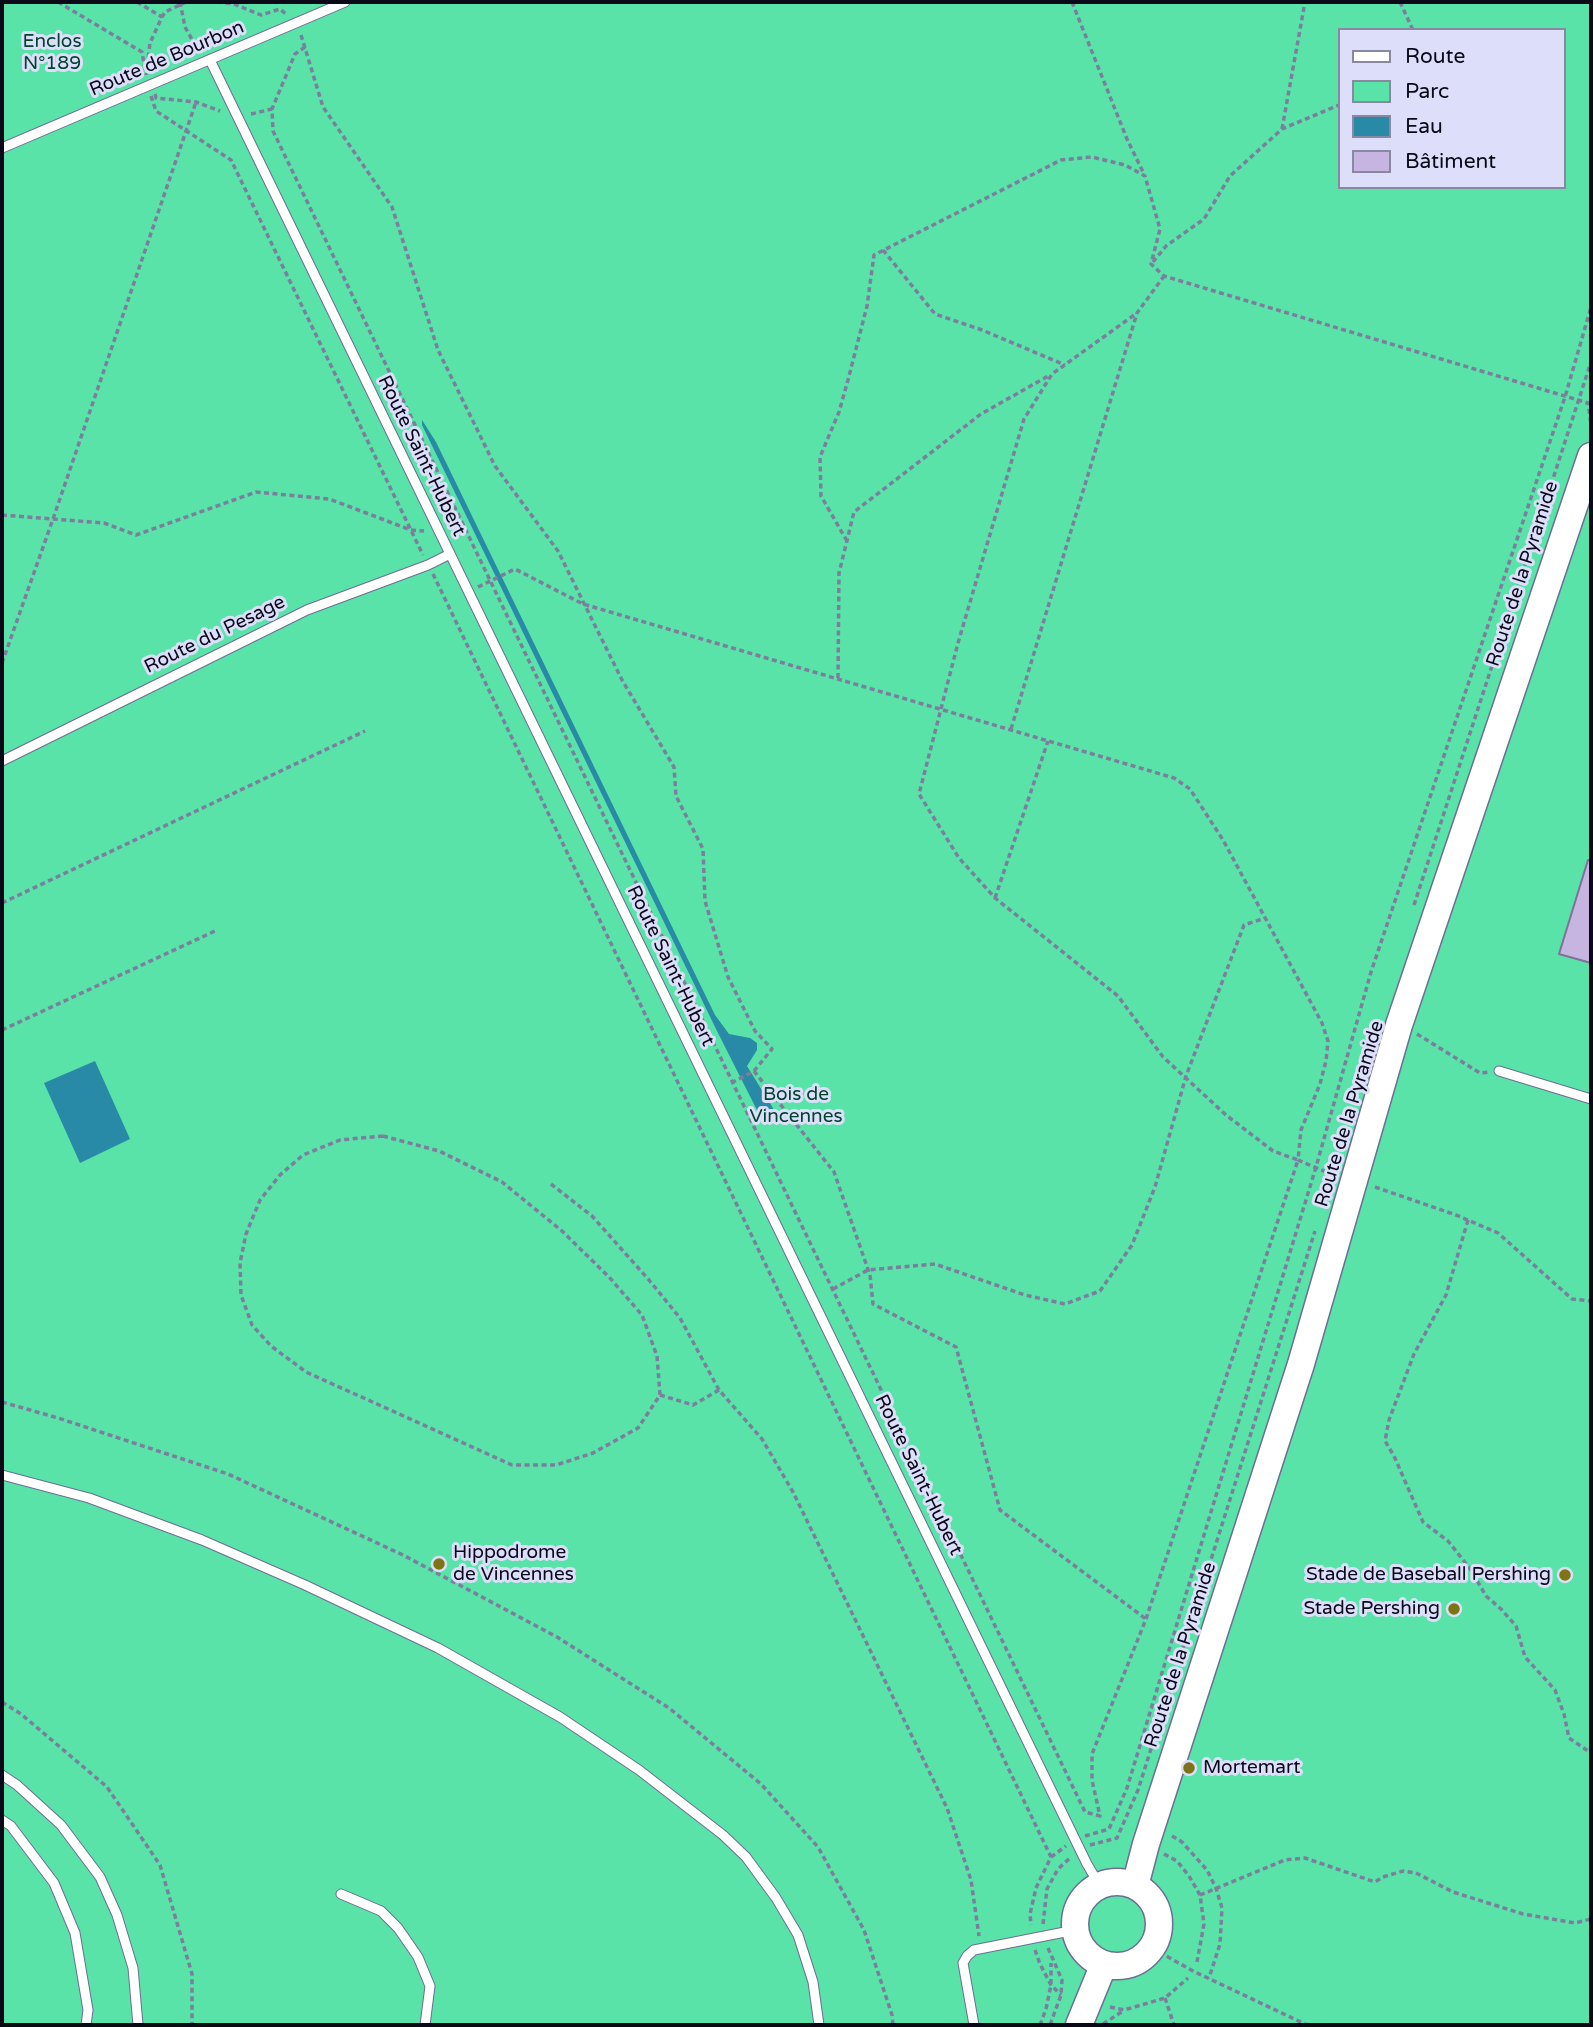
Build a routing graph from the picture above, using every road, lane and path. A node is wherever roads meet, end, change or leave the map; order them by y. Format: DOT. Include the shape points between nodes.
graph roads {
  1 [pos="58,2"];
  2 [pos="137,2"];
  3 [pos="182,2"];
  4 [pos="217,2"];
  5 [pos="345,2"];
  6 [pos="1072,2"];
  7 [pos="1305,2"];
  8 [pos="1400,2"];
  9 [pos="162,17"];
  10 [pos="296,22"];
  11 [pos="1412,28"];
  12 [pos="305,47"];
  13 [pos="210,60"];
  14 [pos="150,85"];
  15 [pos="196,102"];
  16 [pos="1338,106"];
  17 [pos="272,108"];
  18 [pos="236,117"];
  19 [pos="1282,129"];
  20 [pos="187,132"];
  21 [pos="2,148"];
  22 [pos="1145,176"];
  23 [pos="883,250"];
  24 [pos="1151,264"];
  25 [pos="1164,276"];
  26 [pos="1591,307"];
  27 [pos="1137,313"];
  28 [pos="1591,362"];
  29 [pos="1065,365"];
  30 [pos="1052,374"];
  31 [pos="1565,397"];
  32 [pos="1580,401"];
  33 [pos="1591,424"];
  34 [pos="1591,456"];
  35 [pos="2,515"];
  36 [pos="53,519"];
  37 [pos="411,530"];
  38 [pos="439,531"];
  39 [pos="847,541"];
  40 [pos="450,554"];
  41 [pos="428,565"];
  42 [pos="492,580"];
  43 [pos="583,604"];
  44 [pos="2,663"];
  45 [pos="838,678"];
  46 [pos="940,708"];
  47 [pos="1012,729"];
  48 [pos="365,731"];
  49 [pos="1048,741"];
  50 [pos="2,761"];
  51 [pos="995,898"];
  52 [pos="2,903"];
  53 [pos="1412,914"];
  54 [pos="1265,918"];
  55 [pos="215,931"];
  56 [pos="1399,1026"];
  57 [pos="2,1030"];
  58 [pos="754,1071"];
  59 [pos="1499,1072"];
  60 [pos="1186,1076"];
  61 [pos="735,1081"];
  62 [pos="1591,1099"];
  63 [pos="1298,1160"];
  64 [pos="1316,1167"];
  65 [pos="1339,1176"];
  66 [pos="551,1184"];
  67 [pos="1367,1185"];
  68 [pos="1468,1220"];
  69 [pos="1316,1227"];
  70 [pos="868,1270"];
  71 [pos="833,1289"];
  72 [pos="1591,1301"];
  73 [pos="719,1391"];
  74 [pos="660,1395"];
  75 [pos="2,1402"];
  76 [pos="2,1475"];
  77 [pos="1146,1619"];
  78 [pos="2,1702"];
  79 [pos="1591,1753"];
  80 [pos="2,1775"];
  81 [pos="2,1820"];
  82 [pos="1167,1833"];
  83 [pos="1084,1836"];
  84 [pos="1090,1845"];
  85 [pos="1067,1846"];
  86 [pos="1162,1852"];
  87 [pos="1051,1857"];
  88 [pos="1072,1857"];
  89 [pos="1100,1886"];
  90 [pos="1135,1886"];
  91 [pos="1216,1888"];
  92 [pos="341,1894"];
  93 [pos="1200,1895"];
  94 [pos="1591,1919"];
  95 [pos="1044,1929"];
  96 [pos="1075,1930"];
  97 [pos="1031,1932"];
  98 [pos="1047,1944"];
  99 [pos="1035,1948"];
  100 [pos="1152,1948"];
  101 [pos="980,1949"];
  102 [pos="1050,1954"];
  103 [pos="1197,1962"];
  104 [pos="1104,1964"];
  105 [pos="1188,1978"];
  106 [pos="1209,1978"];
  107 [pos="1062,1980"];
  108 [pos="1051,1985"];
  109 [pos="1068,1987"];
  110 [pos="1061,1995"];
  111 [pos="1165,1998"];
  112 [pos="1102,2006"];
  113 [pos="1124,2010"];
  114 [pos="86,2025"];
  115 [pos="138,2025"];
  116 [pos="192,2025"];
  117 [pos="425,2025"];
  118 [pos="819,2025"];
  119 [pos="893,2025"];
  120 [pos="974,2025"];
  121 [pos="1040,2025"];
  122 [pos="1050,2025"];
  123 [pos="1079,2025"];
  124 [pos="1101,2025"];
  125 [pos="1174,2025"];
  126 [pos="1307,2025"];
  1 -- 14 [label="path" via="142,52"];
  2 -- 9 [label="path"];
  3 -- 9 [label="path"];
  3 -- 13 [label="path" via="185,27 200,53"];
  4 -- 10 [label="path" via="261,15 280,9"];
  5 -- 10 [label="lane, Route de Bourbon"];
  6 -- 22 [label="path"];
  7 -- 19 [label="path"];
  8 -- 11 [label="path"];
  9 -- 14 [label="path" via="150,43"];
  10 -- 12 [label="path"];
  10 -- 13 [label="lane, Route de Bourbon"];
  12 -- 17 [label="path" via="295,54"];
  12 -- 43 [label="path" via="323,107 392,207 438,350 495,466 558,551"];
  13 -- 14 [label="lane, Route de Bourbon"];
  13 -- 18 [label="lane, Route Saint-Hubert"];
  14 -- 15 [label="path" via="156,98"];
  14 -- 20 [label="path" via="156,111"];
  14 -- 21 [label="lane, Route de Bourbon"];
  15 -- 18 [label="path"];
  15 -- 20 [label="path"];
  16 -- 19 [label="path"];
  17 -- 18 [label="path"];
  17 -- 42 [label="path" via="273,131"];
  18 -- 38 [label="lane, Route Saint-Hubert"];
  19 -- 24 [label="path" via="1230,176 1205,219 1166,246"];
  20 -- 36 [label="path"];
  20 -- 37 [label="path" via="231,160"];
  22 -- 23 [label="path" via="1125,165 1092,157 1061,160"];
  22 -- 24 [label="path" via="1160,229"];
  23 -- 29 [label="path" via="935,314"];
  23 -- 39 [label="path" via="874,255 867,306 848,380 820,457 821,496"];
  24 -- 25 [label="path"];
  25 -- 27 [label="path"];
  25 -- 31 [label="path"];
  26 -- 31 [label="path"];
  27 -- 29 [label="path"];
  27 -- 47 [label="path"];
  28 -- 32 [label="path, Route de la Pyramide"];
  29 -- 30 [label="path"];
  30 -- 39 [label="path" via="981,414 854,512"];
  30 -- 46 [label="path" via="1024,419"];
  31 -- 32 [label="path"];
  31 -- 64 [label="path" via="1371,972"];
  32 -- 33 [label="path" via="1588,403"];
  32 -- 53 [label="path, Route de la Pyramide"];
  34 -- 56 [label="street, Route de la Pyramide"];
  35 -- 36 [label="path"];
  36 -- 37 [label="path" via="104,523 136,536 256,492 329,499"];
  36 -- 44 [label="path"];
  37 -- 38 [label="path"];
  37 -- 41 [label="path"];
  38 -- 40 [label="lane, Route Saint-Hubert"];
  39 -- 45 [label="path" via="839,573"];
  40 -- 41 [label="lane, Route du Pesage"];
  40 -- 89 [label="lane, Route Saint-Hubert"];
  41 -- 50 [label="lane, Route du Pesage" via="307,610"];
  41 -- 87 [label="path"];
  42 -- 43 [label="path" via="515,569"];
  42 -- 61 [label="path"];
  43 -- 45 [label="path"];
  43 -- 58 [label="path" via="674,767 676,796 703,849 705,901 729,977 755,1031 772,1049"];
  45 -- 46 [label="path"];
  46 -- 47 [label="path"];
  46 -- 51 [label="path" via="919,794 959,858"];
  47 -- 49 [label="path"];
  48 -- 52 [label="path"];
  49 -- 51 [label="path"];
  49 -- 54 [label="path" via="1174,778 1190,789"];
  51 -- 60 [label="path" via="1118,996 1163,1057"];
  54 -- 60 [label="path" via="1244,925"];
  54 -- 63 [label="path" via="1328,1041 1320,1084 1301,1129"];
  55 -- 57 [label="path"];
  56 -- 59 [label="path" via="1480,1073"];
  56 -- 90 [label="street, Route de la Pyramide" via="1301,1364"];
  58 -- 61 [label="path"];
  58 -- 70 [label="path" via="834,1172"];
  59 -- 62 [label="lane"];
  60 -- 63 [label="path" via="1261,1142"];
  60 -- 70 [label="path" via="1151,1199 1132,1245 1100,1291 1065,1304 935,1264"];
  61 -- 71 [label="path"];
  63 -- 64 [label="path"];
  63 -- 77 [label="path"];
  64 -- 65 [label="path"];
  64 -- 83 [label="path" via="1127,1788 1109,1829"];
  66 -- 73 [label="path" via="592,1216 680,1318"];
  67 -- 68 [label="path"];
  68 -- 72 [label="path" via="1498,1233 1572,1299"];
  68 -- 79 [label="path" via="1446,1295 1414,1354 1385,1441 1423,1522 1448,1541 1486,1596 1516,1626 1525,1657 1555,1690 1569,1738"];
  69 -- 84 [label="path, Route de la Pyramide" via="1138,1790 1117,1838"];
  70 -- 71 [label="path"];
  70 -- 77 [label="path" via="873,1304 956,1347 1000,1510"];
  71 -- 77 [label="path" via="1085,1812 1100,1816 1092,1754"];
  73 -- 74 [label="path" via="693,1405"];
  73 -- 101 [label="path" via="762,1439 793,1492 947,1808 971,1880"];
  74 -- 74 [label="path" via="638,1428 593,1452 556,1465 512,1465 306,1372 252,1325 242,1294 240,1263 260,1200 303,1155 340,1140 383,1136 439,1151 502,1182 609,1277 642,1315 657,1356"];
  75 -- 119 [label="path" via="228,1475 391,1549 557,1637 669,1709 761,1784 818,1847 864,1930"];
  76 -- 118 [label="lane" via="89,1498 305,1585 438,1648 560,1717 639,1770 723,1835 776,1898 799,1935"];
  78 -- 116 [label="path" via="107,1787 160,1865 192,1974"];
  80 -- 115 [label="lane" via="61,1825 100,1877 133,1968"];
  81 -- 114 [label="lane" via="54,1883 75,1933 88,2010"];
  82 -- 91 [label="path" via="1193,1853"];
  85 -- 87 [label="path"];
  86 -- 93 [label="path" via="1177,1861"];
  87 -- 97 [label="path" via="1035,1888"];
  88 -- 95 [label="path" via="1058,1869 1047,1889"];
  89 -- 90 [label="street"];
  89 -- 96 [label="street" via="1080,1905"];
  90 -- 100 [label="street" via="1151,1900 1158,1916"];
  91 -- 93 [label="path"];
  91 -- 94 [label="path" via="1285,1860 1305,1858 1375,1882 1403,1871 1416,1872 1453,1892 1523,1914 1575,1923"];
  91 -- 106 [label="path" via="1222,1927"];
  92 -- 117 [label="lane" via="381,1911 418,1957 430,1986"];
  93 -- 103 [label="path" via="1205,1924"];
  96 -- 101 [label="lane"];
  96 -- 104 [label="street" via="1089,1956"];
  98 -- 102 [label="path"];
  99 -- 108 [label="path"];
  100 -- 104 [label="street" via="1130,1964"];
  100 -- 106 [label="path"];
  101 -- 120 [label="lane" via="967,1955 963,1963"];
  102 -- 107 [label="path"];
  102 -- 108 [label="path"];
  104 -- 123 [label="street"];
  105 -- 111 [label="path"];
  106 -- 126 [label="path"];
  107 -- 109 [label="path"];
  107 -- 110 [label="path"];
  108 -- 110 [label="path"];
  108 -- 121 [label="path"];
  110 -- 122 [label="path"];
  111 -- 113 [label="path"];
  111 -- 125 [label="path"];
  112 -- 113 [label="path"];
  113 -- 124 [label="path"];
}
